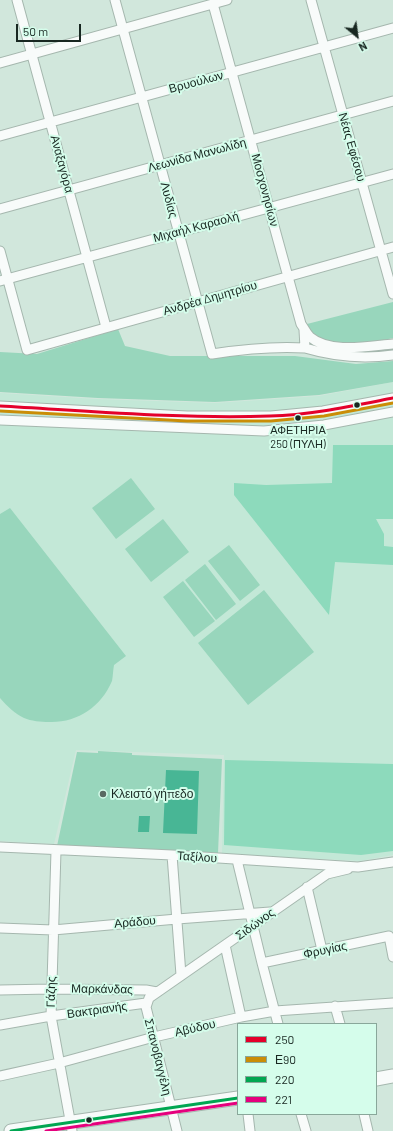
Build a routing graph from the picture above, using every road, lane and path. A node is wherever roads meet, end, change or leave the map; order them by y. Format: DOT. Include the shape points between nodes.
graph roads {
  1 [pos="17,0"];
  2 [pos="115,0"];
  3 [pos="227,0"];
  4 [pos="311,0"];
  5 [pos="213,4"];
  6 [pos="393,28"];
  7 [pos="123,29"];
  8 [pos="324,47"];
  9 [pos="32,54"];
  10 [pos="0,64"];
  11 [pos="232,72"];
  12 [pos="141,97"];
  13 [pos="393,102"];
  14 [pos="343,115"];
  15 [pos="51,122"];
  16 [pos="0,136"];
  17 [pos="251,140"];
  18 [pos="160,165"];
  19 [pos="393,174"];
  20 [pos="362,183"];
  21 [pos="69,190"];
  22 [pos="269,208"];
  23 [pos="0,209"];
  24 [pos="178,232"];
  25 [pos="393,247"];
  26 [pos="0,251"];
  27 [pos="381,251"];
  28 [pos="87,257"];
  29 [pos="288,277"];
  30 [pos="4,280"];
  31 [pos="393,294"];
  32 [pos="197,302"];
  33 [pos="106,327"];
  34 [pos="304,330"];
  35 [pos="393,344"];
  36 [pos="305,348"];
  37 [pos="393,355"];
  38 [pos="393,398"];
  39 [pos="0,406"];
  40 [pos="393,412"];
  41 [pos="0,420"];
  42 [pos="0,847"];
  43 [pos="56,851"];
  44 [pos="172,855"];
  45 [pos="237,860"];
  46 [pos="393,862"];
  47 [pos="358,867"];
  48 [pos="307,887"];
  49 [pos="270,912"];
  50 [pos="250,914"];
  51 [pos="177,919"];
  52 [pos="253,925"];
  53 [pos="0,928"];
  54 [pos="53,930"];
  55 [pos="225,945"];
  56 [pos="322,950"];
  57 [pos="393,957"];
  58 [pos="262,963"];
  59 [pos="181,975"];
  60 [pos="51,989"];
  61 [pos="0,990"];
  62 [pos="157,992"];
  63 [pos="393,1003"];
  64 [pos="146,1005"];
  65 [pos="335,1006"];
  66 [pos="275,1011"];
  67 [pos="51,1016"];
  68 [pos="241,1017"];
  69 [pos="278,1023"];
  70 [pos="340,1023"];
  71 [pos="0,1025"];
  72 [pos="154,1037"];
  73 [pos="59,1063"];
  74 [pos="0,1076"];
  75 [pos="393,1076"];
  76 [pos="377,1079"];
  77 [pos="237,1098"];
  78 [pos="171,1108"];
  79 [pos="248,1115"];
  80 [pos="301,1115"];
  81 [pos="364,1115"];
  82 [pos="72,1127"];
  83 [pos="11,1131"];
  84 [pos="177,1131"];
  85 [pos="250,1131"];
  86 [pos="306,1131"];
  87 [pos="368,1131"];
  1 -- 9 [label="street, Αναξαγόρα"];
  2 -- 7 [label="street, Λυδίας"];
  3 -- 5 [label="street"];
  4 -- 8 [label="street, Νέας Εφέσου"];
  5 -- 7 [label="street"];
  5 -- 11 [label="street, Μοσχονησίων"];
  6 -- 8 [label="street, Βρυούλων"];
  7 -- 9 [label="street"];
  7 -- 12 [label="street, Λυδίας"];
  8 -- 11 [label="street, Βρυούλων"];
  8 -- 14 [label="street, Νέας Εφέσου"];
  9 -- 10 [label="street"];
  9 -- 15 [label="street, Αναξαγόρα"];
  11 -- 12 [label="street, Βρυούλων"];
  11 -- 17 [label="street, Μοσχονησίων"];
  12 -- 15 [label="street, Βρυούλων"];
  12 -- 18 [label="street, Λυδίας"];
  13 -- 14 [label="street, Λεωνίδα Μανωλίδη"];
  14 -- 17 [label="street, Λεωνίδα Μανωλίδη"];
  14 -- 20 [label="street, Νέας Εφέσου"];
  15 -- 16 [label="street, Βρυούλων"];
  15 -- 21 [label="street, Αναξαγόρα"];
  17 -- 18 [label="street, Λεωνίδα Μανωλίδη"];
  17 -- 22 [label="street, Μοσχονησίων"];
  18 -- 21 [label="street, Λεωνίδα Μανωλίδη"];
  18 -- 24 [label="street, Λυδίας"];
  19 -- 20 [label="street, Μιχαήλ Καραολή"];
  20 -- 22 [label="street, Μιχαήλ Καραολή"];
  20 -- 27 [label="street, Νέας Εφέσου"];
  21 -- 23 [label="street, Λεωνίδα Μανωλίδη"];
  21 -- 28 [label="street, Αναξαγόρα"];
  22 -- 24 [label="street, Μιχαήλ Καραολή"];
  22 -- 29 [label="street, Μοσχονησίων"];
  24 -- 28 [label="street, Μιχαήλ Καραολή"];
  24 -- 32 [label="street, Λυδίας"];
  25 -- 27 [label="street, Ανδρέα Δημητρίου"];
  26 -- 30 [label="street"];
  27 -- 29 [label="street, Ανδρέα Δημητρίου"];
  27 -- 31 [label="street, Νέας Εφέσου"];
  28 -- 30 [label="street, Μιχαήλ Καραολή"];
  28 -- 33 [label="street, Αναξαγόρα"];
  29 -- 32 [label="street, Ανδρέα Δημητρίου"];
  29 -- 34 [label="street, Μοσχονησίων"];
  30 -- 33 [label="street, Ανδρέα Δημητρίου" via="27,350"];
  32 -- 33 [label="street, Ανδρέα Δημητρίου"];
  32 -- 36 [label="street, Λυδίας" via="212,354 256,348"];
  34 -- 35 [label="street" via="322,344 343,348"];
  34 -- 36 [label="street, Μοσχονησίων"];
  36 -- 37 [label="street" via="338,355"];
  38 -- 39 [label="street" via="323,411 272,416 187,416"];
  40 -- 41 [label="street" via="324,425 264,431"];
  42 -- 43 [label="street, Ταξίλου"];
  43 -- 44 [label="street, Ταξίλου"];
  43 -- 54 [label="street, Γάζης"];
  44 -- 45 [label="street, Ταξίλου"];
  44 -- 51 [label="street"];
  45 -- 47 [label="street, Ταξίλου"];
  45 -- 50 [label="street"];
  46 -- 47 [label="street, Ταξίλου"];
  47 -- 48 [label="street, Σιδώνος" via="327,874"];
  48 -- 49 [label="street, Σιδώνος"];
  48 -- 56 [label="street"];
  49 -- 50 [label="street, Αράδου"];
  49 -- 52 [label="street, Σιδώνος"];
  50 -- 51 [label="street, Αράδου"];
  50 -- 52 [label="street"];
  51 -- 54 [label="street, Αράδου"];
  51 -- 59 [label="street"];
  52 -- 55 [label="street, Σιδώνος"];
  52 -- 58 [label="street"];
  53 -- 54 [label="street, Αράδου"];
  54 -- 60 [label="street, Γάζης"];
  55 -- 59 [label="street, Σιδώνος"];
  55 -- 68 [label="street"];
  56 -- 57 [label="street, Φρυγίας" via="389,936"];
  56 -- 58 [label="street, Φρυγίας"];
  58 -- 66 [label="street"];
  59 -- 62 [label="street, Σιδώνος"];
  60 -- 61 [label="street, Μαρκάνδας"];
  60 -- 62 [label="street, Μαρκάνδας"];
  60 -- 67 [label="street, Γάζης"];
  62 -- 64 [label="street, Σιδώνος" via="148,998"];
  63 -- 65 [label="street, Αβύδου"];
  64 -- 67 [label="street, Βακτριανής"];
  64 -- 72 [label="street, Σπανοβαγγέλη"];
  65 -- 66 [label="street, Αβύδου"];
  65 -- 70 [label="street"];
  66 -- 68 [label="street, Αβύδου"];
  66 -- 69 [label="street"];
  67 -- 71 [label="street, Βακτριανής"];
  67 -- 73 [label="street, Γάζης"];
  68 -- 72 [label="street, Αβύδου"];
  72 -- 73 [label="street, Αβύδου"];
  72 -- 78 [label="street, Σπανοβαγγέλη"];
  73 -- 74 [label="street, Αβύδου"];
  73 -- 82 [label="street, Γάζης"];
  75 -- 76 [label="street"];
  77 -- 78 [label="street"];
  78 -- 82 [label="street"];
  78 -- 84 [label="street, Σπανοβαγγέλη"];
  79 -- 85 [label="street"];
  80 -- 86 [label="street"];
  81 -- 87 [label="street"];
  82 -- 83 [label="street"];
}
